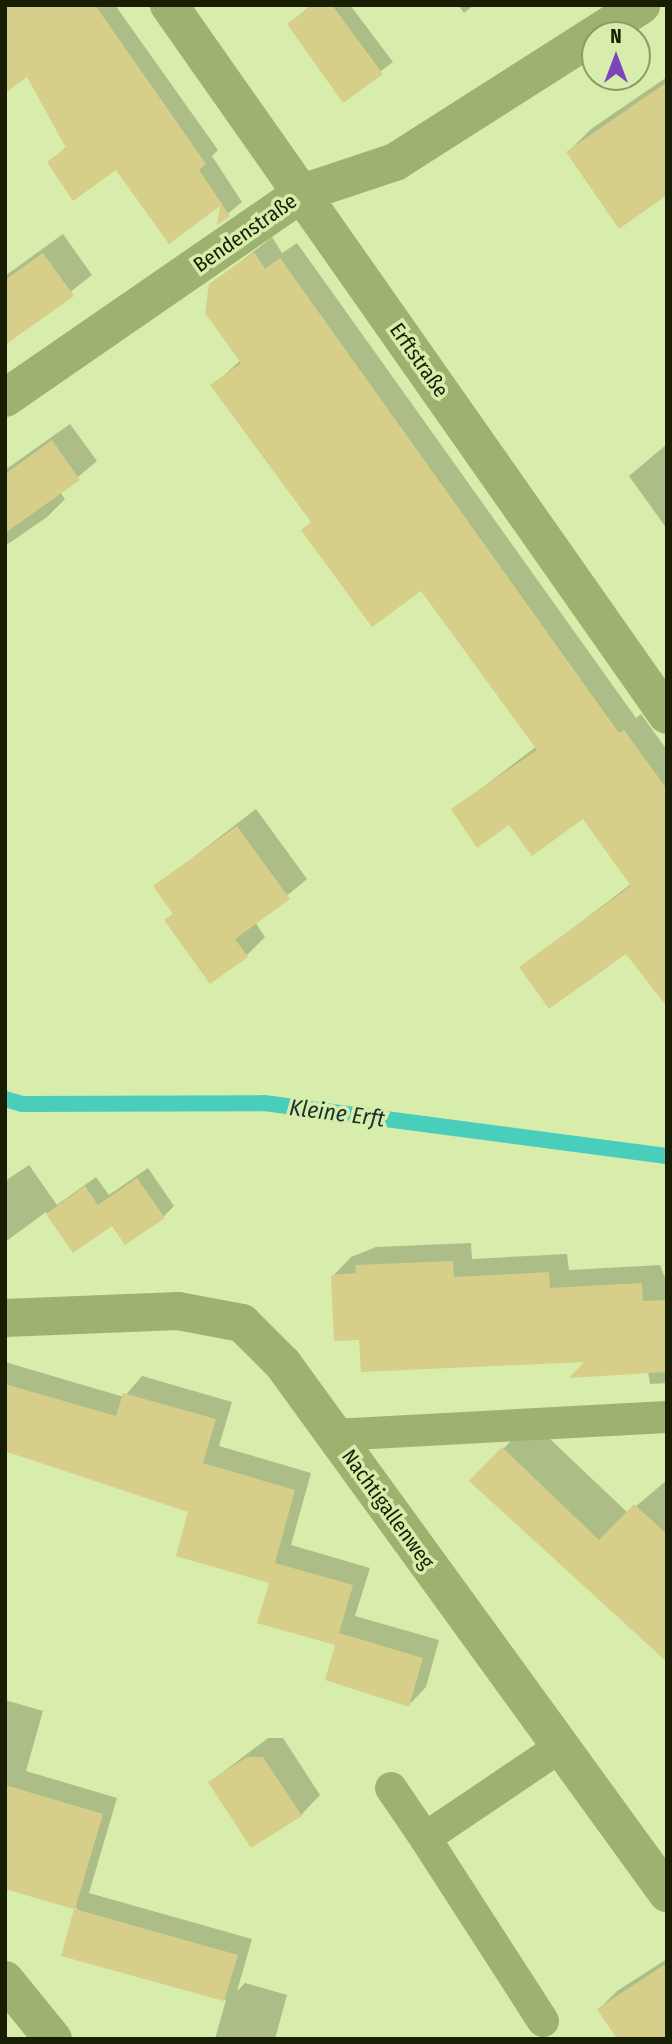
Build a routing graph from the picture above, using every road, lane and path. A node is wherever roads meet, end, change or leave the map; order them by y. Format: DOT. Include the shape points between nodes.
graph roads {
  1 [pos="169,5"];
  2 [pos="640,5"];
  3 [pos="302,193"];
  4 [pos="5,398"];
  5 [pos="667,715"];
  6 [pos="5,1318"];
  7 [pos="667,1417"];
  8 [pos="334,1435"];
  9 [pos="561,1747"];
  10 [pos="391,1788"];
  11 [pos="425,1838"];
  12 [pos="667,1893"];
  13 [pos="5,1980"];
  14 [pos="543,2021"];
  15 [pos="53,2039"];
  1 -- 3 [label="street, Erftstraße"];
  2 -- 3 [label="street, Bendenstraße" via="395,162"];
  3 -- 4 [label="street, Bendenstraße"];
  3 -- 5 [label="street, Erftstraße"];
  6 -- 8 [label="street, Nachtigallenweg" via="178,1311 242,1323 283,1364"];
  7 -- 8 [label="lane"];
  8 -- 9 [label="street, Nachtigallenweg"];
  9 -- 11 [label="lane"];
  9 -- 12 [label="street, Nachtigallenweg"];
  10 -- 11 [label="lane"];
  11 -- 14 [label="lane"];
  13 -- 15 [label="street"];
}
